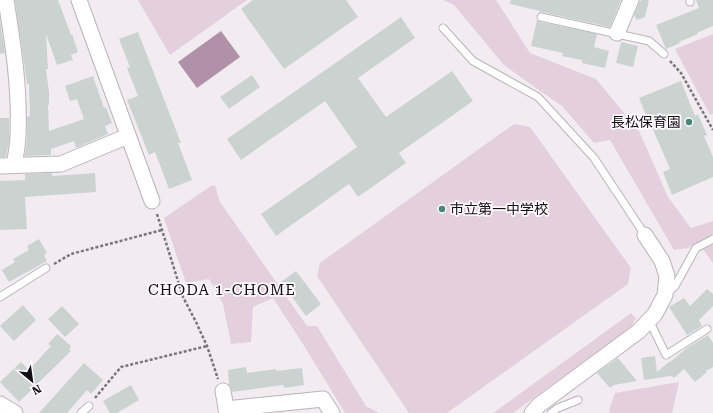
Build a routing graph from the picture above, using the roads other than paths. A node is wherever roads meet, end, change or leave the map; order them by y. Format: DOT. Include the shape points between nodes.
graph roads {
  1 [pos="6,0"];
  2 [pos="79,0"];
  3 [pos="630,0"];
  4 [pos="541,17"];
  5 [pos="444,28"];
  6 [pos="617,33"];
  7 [pos="664,54"];
  8 [pos="128,136"];
  9 [pos="7,165"];
  10 [pos="152,201"];
  11 [pos="645,235"];
  12 [pos="713,239"];
  13 [pos="46,268"];
  14 [pos="665,295"];
  15 [pos="0,297"];
  16 [pos="649,320"];
  17 [pos="707,329"];
  18 [pos="223,391"];
  19 [pos="578,400"];
  20 [pos="0,404"];
  21 [pos="89,406"];
  22 [pos="226,411"];
  23 [pos="15,413"];
  24 [pos="81,413"];
  25 [pos="332,413"];
  26 [pos="532,413"];
  27 [pos="552,413"];
  1 -- 9 [label="street" via="18,101 18,135"];
  2 -- 8 [label="street"];
  3 -- 6 [label="street"];
  4 -- 6 [label="lane"];
  5 -- 11 [label="lane" via="473,61 538,97 594,158"];
  6 -- 7 [label="lane" via="649,41"];
  8 -- 9 [label="street" via="61,164"];
  8 -- 10 [label="street"];
  11 -- 14 [label="street" via="662,261 667,276"];
  12 -- 14 [label="lane" via="696,248 675,286"];
  13 -- 15 [label="lane"];
  14 -- 16 [label="street"];
  16 -- 17 [label="lane" via="666,355"];
  16 -- 26 [label="street" via="639,331"];
  18 -- 22 [label="street"];
  19 -- 27 [label="lane"];
  20 -- 23 [label="street"];
  21 -- 24 [label="lane"];
  22 -- 25 [label="street" via="323,399"];
}
